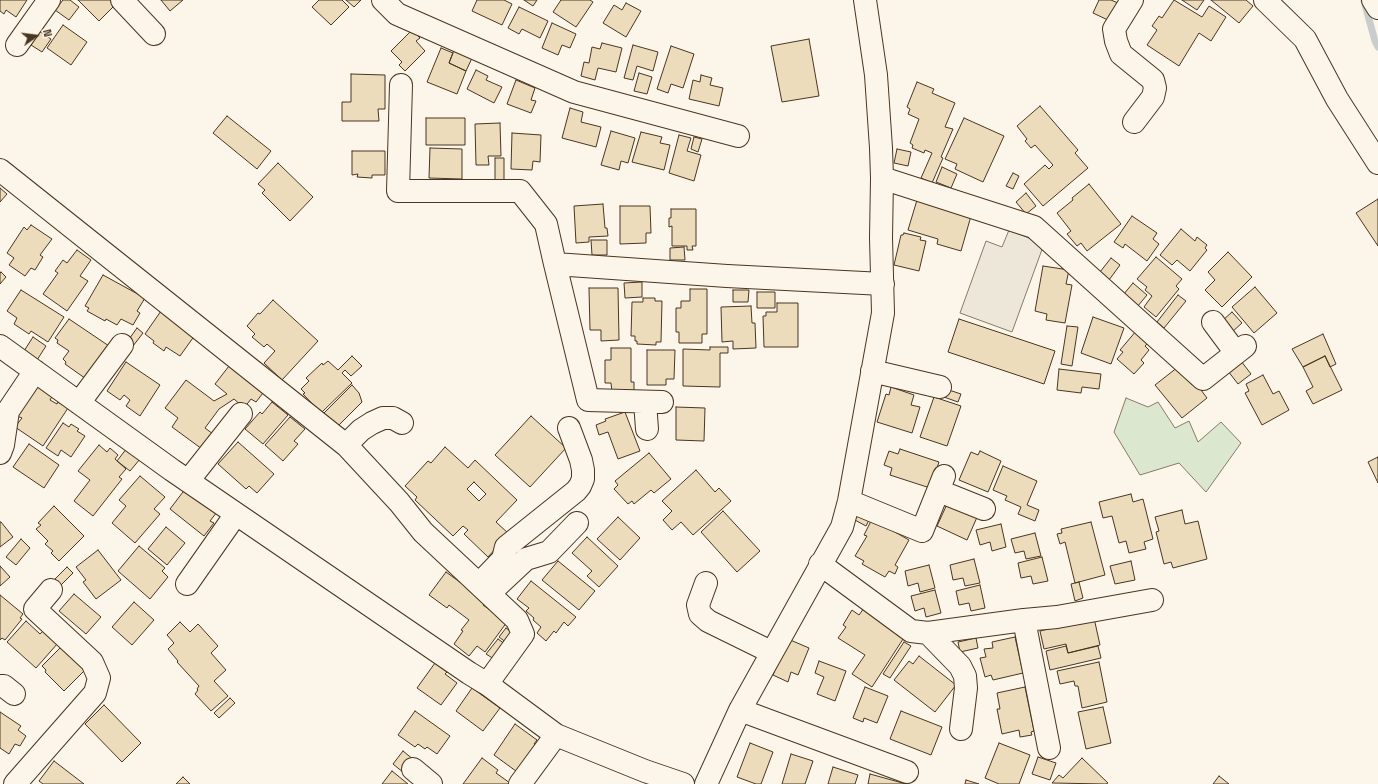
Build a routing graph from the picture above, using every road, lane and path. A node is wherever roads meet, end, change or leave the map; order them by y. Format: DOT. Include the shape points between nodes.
graph roads {
  1 [pos="49,0"];
  2 [pos="122,0"];
  3 [pos="383,0"];
  4 [pos="865,0"];
  5 [pos="1132,0"];
  6 [pos="1265,0"];
  7 [pos="1373,0"];
  8 [pos="1378,8"];
  9 [pos="154,34"];
  10 [pos="17,45"];
  11 [pos="400,85"];
  12 [pos="1134,122"];
  13 [pos="738,136"];
  14 [pos="1378,162"];
  15 [pos="0,170"];
  16 [pos="882,178"];
  17 [pos="555,264"];
  18 [pos="883,284"];
  19 [pos="1213,322"];
  20 [pos="122,345"];
  21 [pos="0,346"];
  22 [pos="35,371"];
  23 [pos="872,371"];
  24 [pos="940,386"];
  25 [pos="79,403"];
  26 [pos="241,414"];
  27 [pos="402,423"];
  28 [pos="569,428"];
  29 [pos="647,429"];
  30 [pos="346,445"];
  31 [pos="0,453"];
  32 [pos="188,481"];
  33 [pos="850,501"];
  34 [pos="984,509"];
  35 [pos="236,514"];
  36 [pos="576,523"];
  37 [pos="820,564"];
  38 [pos="706,583"];
  39 [pos="187,584"];
  40 [pos="483,589"];
  41 [pos="52,590"];
  42 [pos="1152,600"];
  43 [pos="1024,620"];
  44 [pos="928,633"];
  45 [pos="771,652"];
  46 [pos="486,684"];
  47 [pos="740,710"];
  48 [pos="961,729"];
  49 [pos="556,735"];
  50 [pos="1049,748"];
  51 [pos="413,769"];
  52 [pos="907,772"];
  53 [pos="0,779"];
  54 [pos="14,784"];
  55 [pos="431,784"];
  56 [pos="520,784"];
  57 [pos="683,784"];
  58 [pos="706,784"];
  1 -- 10 [label="street"];
  2 -- 9 [label="street"];
  3 -- 13 [label="street" via="397,14 574,92"];
  4 -- 16 [label="street" via="876,75"];
  5 -- 12 [label="street" via="1114,29 1116,41 1121,54 1153,80 1155,88 1153,97"];
  6 -- 14 [label="street" via="1305,39 1337,99"];
  7 -- 8 [label="street"];
  11 -- 17 [label="street" via="398,191 520,191 546,224"];
  15 -- 30 [label="street"];
  16 -- 18 [label="street"];
  16 -- 19 [label="street" via="1034,227 1203,379 1241,349"];
  17 -- 18 [label="street"];
  17 -- 29 [label="street" via="588,400 654,402"];
  18 -- 23 [label="street" via="882,313"];
  20 -- 25 [label="street"];
  21 -- 22 [label="street"];
  22 -- 25 [label="street"];
  22 -- 31 [label="street" via="8,411"];
  23 -- 24 [label="street"];
  23 -- 33 [label="street"];
  25 -- 32 [label="street"];
  26 -- 32 [label="street"];
  27 -- 30 [label="street" via="393,418 383,418 361,430"];
  28 -- 40 [label="street" via="583,470 580,486 506,547 503,559"];
  30 -- 40 [label="street" via="423,532"];
  32 -- 35 [label="street"];
  33 -- 34 [label="street" via="922,531 941,483"];
  33 -- 37 [label="street" via="842,527"];
  35 -- 39 [label="street"];
  35 -- 46 [label="street"];
  36 -- 40 [label="street" via="549,552 526,559"];
  37 -- 44 [label="street" via="911,631"];
  37 -- 45 [label="street"];
  38 -- 45 [label="street" via="698,605 700,614 708,621"];
  40 -- 46 [label="street" via="517,620 523,634"];
  41 -- 54 [label="street" via="28,603 92,662 99,678 95,693"];
  42 -- 43 [label="street"];
  43 -- 44 [label="street"];
  43 -- 50 [label="street"];
  44 -- 48 [label="street" via="960,666 965,676"];
  45 -- 47 [label="street"];
  46 -- 49 [label="street"];
  47 -- 52 [label="street"];
  47 -- 58 [label="street"];
  49 -- 56 [label="street"];
  49 -- 57 [label="street"];
  51 -- 55 [label="street"];
  53 -- 54 [label="street"];
}
